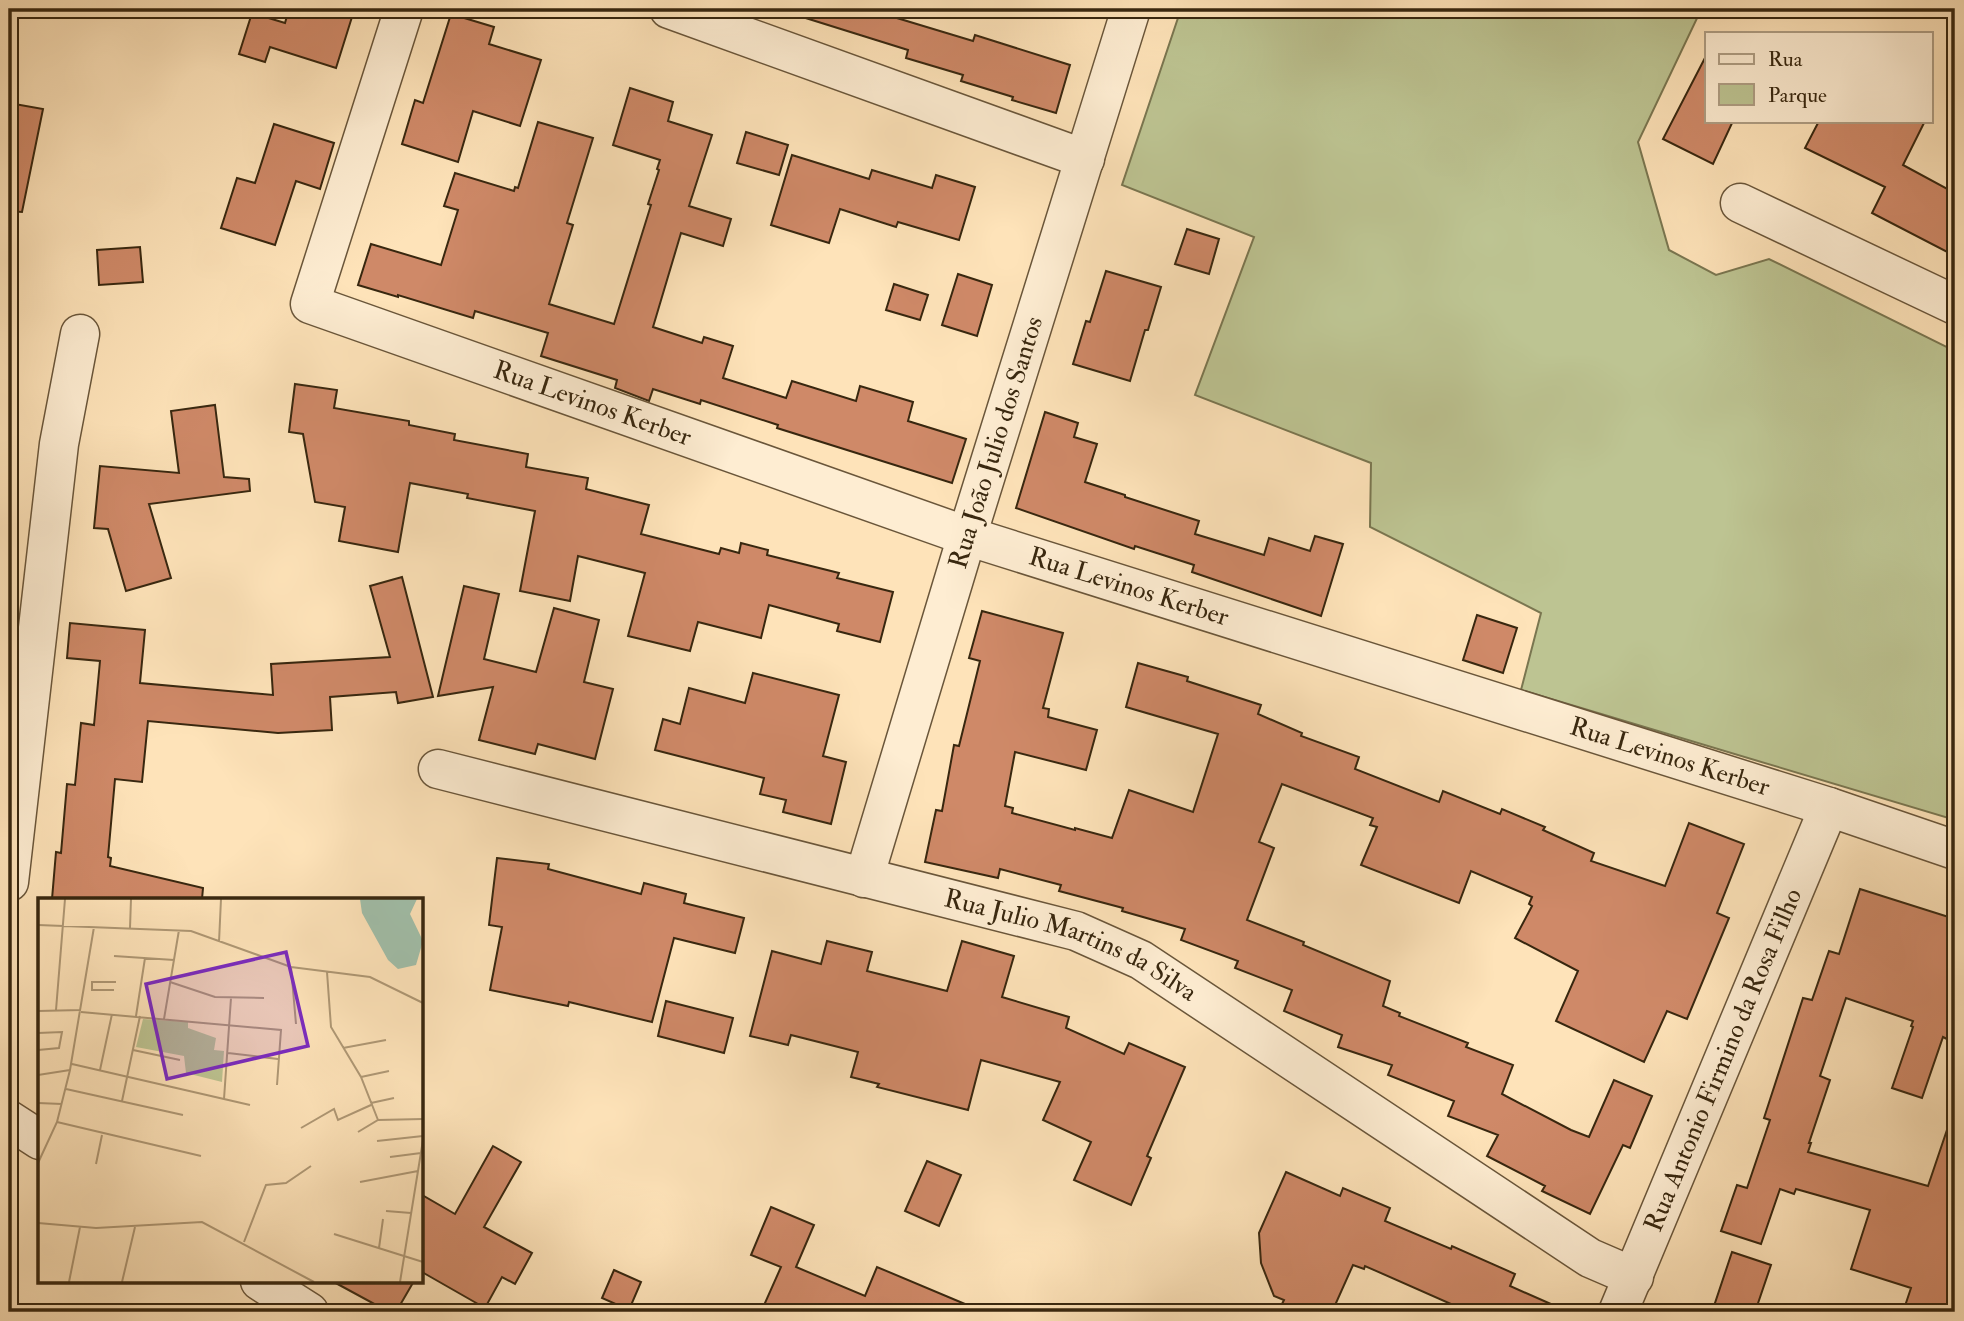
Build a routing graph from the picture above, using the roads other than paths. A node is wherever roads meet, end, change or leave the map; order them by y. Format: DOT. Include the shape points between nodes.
graph roads {
  1 [pos="404,9"];
  2 [pos="669,9"];
  3 [pos="1131,9"];
  4 [pos="1085,159"];
  5 [pos="1740,203"];
  6 [pos="1955,305"];
  7 [pos="80,334"];
  8 [pos="967,536"];
  9 [pos="438,769"];
  10 [pos="1829,807"];
  11 [pos="1955,850"];
  12 [pos="864,878"];
  13 [pos="9,882"];
  14 [pos="9,1120"];
  15 [pos="38,1139"];
  16 [pos="1634,1277"];
  17 [pos="262,1282"];
  18 [pos="309,1312"];
  19 [pos="1618,1312"];
  1 -- 8 [label="street, Rua Levinos Kerber" via="310,304"];
  2 -- 4 [label="street"];
  3 -- 4 [label="street, Rua João Julio dos Santos"];
  4 -- 8 [label="street, Rua João Julio dos Santos"];
  5 -- 6 [label="street"];
  7 -- 13 [label="street" via="59,444"];
  8 -- 10 [label="street, Rua Levinos Kerber"];
  8 -- 12 [label="street, Rua João Julio dos Santos"];
  9 -- 12 [label="street, Rua Julio Martins da Silva"];
  10 -- 11 [label="street, Rua Levinos Kerber"];
  10 -- 16 [label="street, Rua Antonio Firmino da Rosa Filho"];
  12 -- 16 [label="street, Rua Julio Martins da Silva" via="1076,930 1141,960 1590,1258"];
  14 -- 15 [label="street"];
  16 -- 19 [label="street, Rua Antonio Firmino da Rosa Filho"];
  17 -- 18 [label="street"];
}
